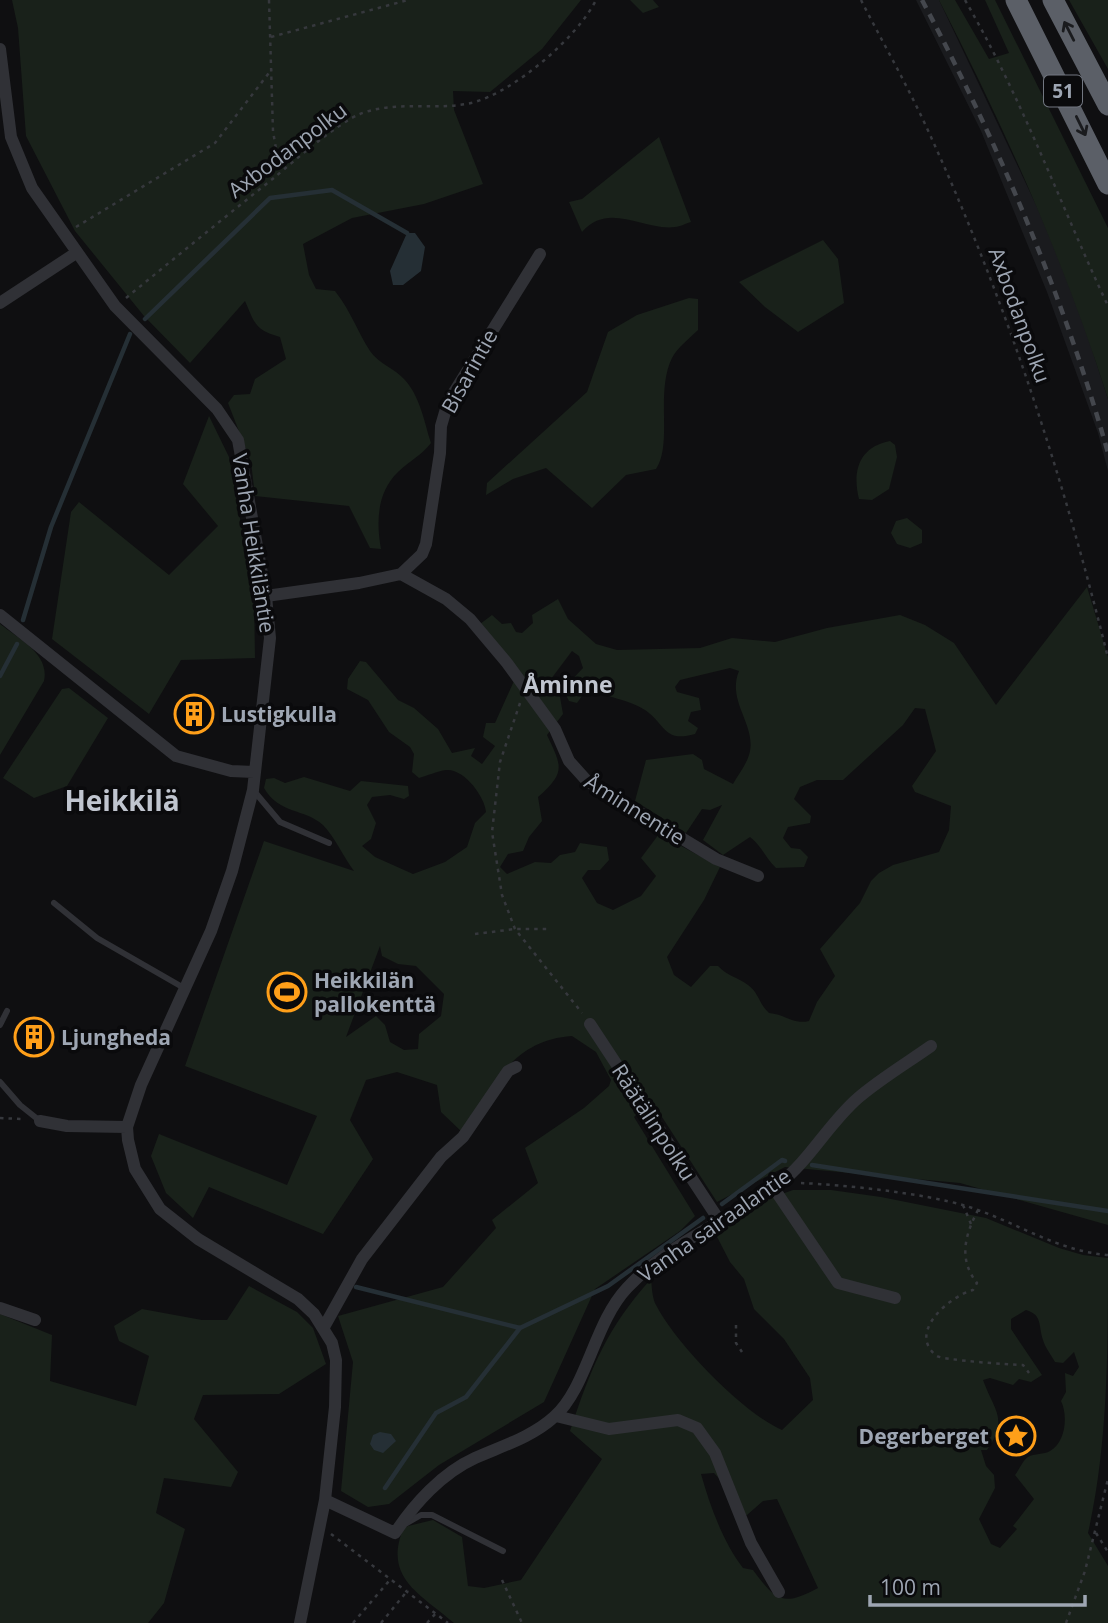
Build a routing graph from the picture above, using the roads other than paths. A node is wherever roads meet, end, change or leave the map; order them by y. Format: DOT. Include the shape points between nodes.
graph roads {
  1 [pos="1016,0"];
  2 [pos="1053,0"];
  3 [pos="0,49"];
  4 [pos="1108,105"];
  5 [pos="1108,184"];
  6 [pos="76,253"];
  7 [pos="540,254"];
  8 [pos="0,303"];
  9 [pos="401,574"];
  10 [pos="266,596"];
  11 [pos="0,615"];
  12 [pos="254,772"];
  13 [pos="253,790"];
  14 [pos="329,843"];
  15 [pos="758,876"];
  16 [pos="54,903"];
  17 [pos="186,989"];
  18 [pos="7,1011"];
  19 [pos="590,1024"];
  20 [pos="0,1025"];
  21 [pos="931,1046"];
  22 [pos="516,1067"];
  23 [pos="0,1082"];
  24 [pos="40,1121"];
  25 [pos="127,1127"];
  26 [pos="776,1185"];
  27 [pos="719,1220"];
  28 [pos="895,1298"];
  29 [pos="0,1308"];
  30 [pos="35,1320"];
  31 [pos="324,1327"];
  32 [pos="556,1416"];
  33 [pos="330,1503"];
  34 [pos="395,1533"];
  35 [pos="503,1551"];
  36 [pos="779,1592"];
  37 [pos="300,1623"];
  1 -- 5 [label="highway, 51, one-way"];
  4 -- 2 [label="highway, 51, one-way"];
  3 -- 6 [label="street, Vanha Heikkiläntie" via="15,148 33,188"];
  6 -- 8 [label="street"];
  6 -- 10 [label="street, Vanha Heikkiläntie" via="115,306 232,429"];
  7 -- 9 [label="street, Bisarintie" via="448,402 426,544 414,564"];
  9 -- 10 [label="street"];
  9 -- 15 [label="street, Åminnentie" via="446,599 470,619 555,729 569,761 587,782 716,859"];
  10 -- 12 [label="street, Vanha Heikkiläntie" via="270,638"];
  11 -- 12 [label="street" via="176,756 231,771"];
  12 -- 13 [label="street, Vanha Heikkiläntie"];
  13 -- 14 [label="lane" via="280,822"];
  13 -- 17 [label="street, Vanha Heikkiläntie" via="232,871"];
  16 -- 17 [label="lane" via="121,953"];
  17 -- 25 [label="street, Vanha Heikkiläntie" via="141,1085"];
  18 -- 20 [label="lane"];
  19 -- 27 [label="street, Räätälinpolku"];
  21 -- 26 [label="street, Vanha sairaalantie" via="856,1099"];
  22 -- 31 [label="street" via="508,1071 463,1137 441,1157 362,1259"];
  23 -- 24 [label="lane"];
  24 -- 25 [label="street"];
  25 -- 31 [label="street, Vanha Heikkiläntie" via="135,1169 160,1209 198,1239 298,1299"];
  26 -- 27 [label="street, Vanha sairaalantie"];
  26 -- 28 [label="street" via="838,1283"];
  27 -- 32 [label="street, Vanha sairaalantie" via="641,1274 615,1301 578,1381"];
  29 -- 30 [label="street"];
  31 -- 33 [label="street, Vanha Heikkiläntie" via="336,1360"];
  32 -- 34 [label="street, Vanha sairaalantie" via="449,1474"];
  32 -- 36 [label="street" via="609,1429 678,1420 697,1428 715,1453 751,1543"];
  33 -- 34 [label="street"];
  33 -- 37 [label="street, Vanha Heikkiläntie"];
  34 -- 35 [label="lane" via="421,1514 432,1515"];
}
